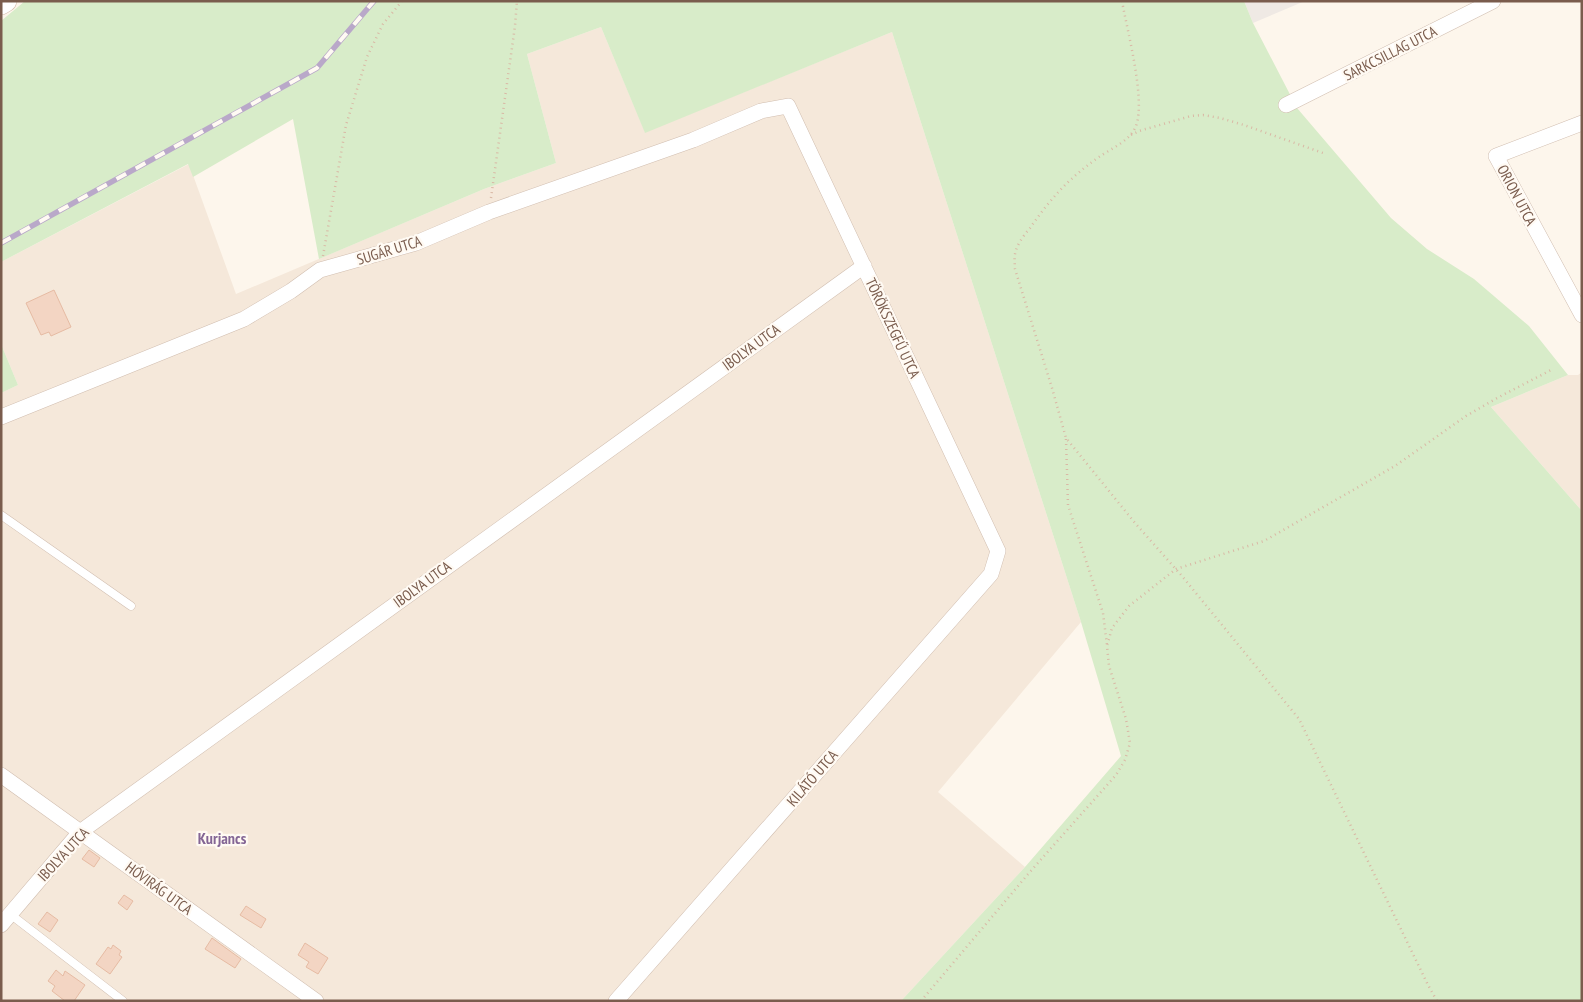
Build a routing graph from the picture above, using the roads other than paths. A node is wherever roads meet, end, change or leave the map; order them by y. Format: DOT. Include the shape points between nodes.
graph roads {
  1 [pos="6,1"];
  2 [pos="1493,1"];
  3 [pos="1,4"];
  4 [pos="1286,105"];
  5 [pos="788,106"];
  6 [pos="1582,123"];
  7 [pos="864,266"];
  8 [pos="1582,315"];
  9 [pos="1,417"];
  10 [pos="1,515"];
  11 [pos="998,551"];
  12 [pos="131,606"];
  13 [pos="1,775"];
  14 [pos="80,832"];
  15 [pos="5,920"];
  16 [pos="123,1001"];
  17 [pos="316,1001"];
  18 [pos="616,1001"];
  1 -- 3 [label="main road"];
  2 -- 4 [label="street, SARKCSILLAG UTCA"];
  5 -- 7 [label="street, TÖRÖKSZEGFŰ UTCA"];
  5 -- 9 [label="street, SUGÁR UTCA" via="761,111 693,140 489,212 416,243 320,270 244,319"];
  6 -- 8 [label="street, ORION UTCA" via="1496,156"];
  7 -- 11 [label="street, TÖRÖKSZEGFŰ UTCA"];
  7 -- 14 [label="street, IBOLYA UTCA"];
  10 -- 12 [label="lane"];
  11 -- 18 [label="street, KILÁTÓ UTCA" via="991,574"];
  13 -- 14 [label="street, HÓVIRÁG UTCA"];
  14 -- 15 [label="street, IBOLYA UTCA"];
  14 -- 17 [label="street, HÓVIRÁG UTCA"];
  15 -- 16 [label="lane"];
}
